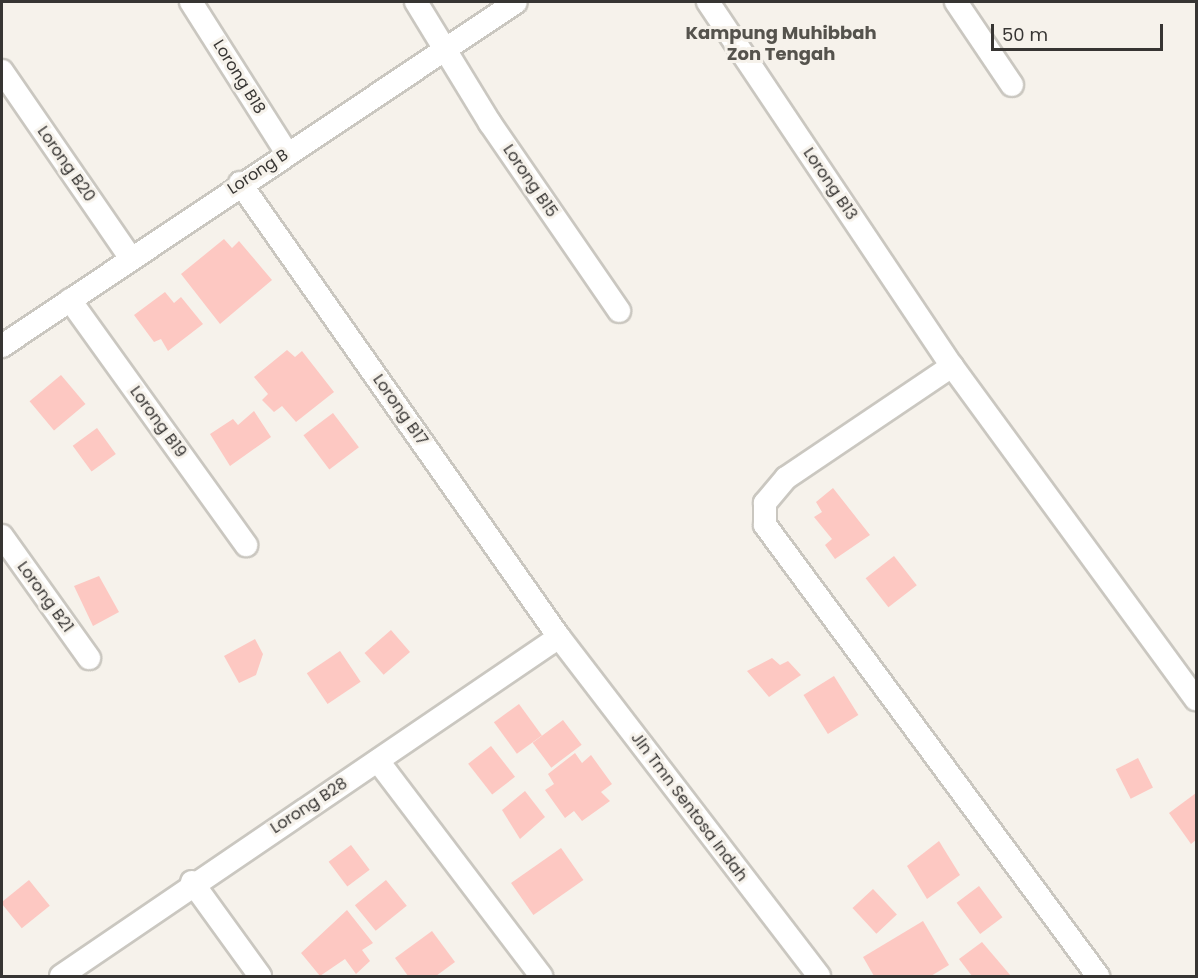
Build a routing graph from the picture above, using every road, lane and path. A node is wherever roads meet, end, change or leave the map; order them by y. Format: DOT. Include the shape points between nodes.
graph roads {
  1 [pos="190,2"];
  2 [pos="416,2"];
  3 [pos="516,2"];
  4 [pos="708,2"];
  5 [pos="956,2"];
  6 [pos="446,48"];
  7 [pos="2,71"];
  8 [pos="1012,85"];
  9 [pos="287,153"];
  10 [pos="240,183"];
  11 [pos="130,257"];
  12 [pos="70,300"];
  13 [pos="619,310"];
  14 [pos="2,346"];
  15 [pos="952,366"];
  16 [pos="2,536"];
  17 [pos="246,545"];
  18 [pos="559,637"];
  19 [pos="89,658"];
  20 [pos="1197,699"];
  21 [pos="378,761"];
  22 [pos="192,882"];
  23 [pos="61,976"];
  24 [pos="260,976"];
  25 [pos="540,976"];
  26 [pos="819,976"];
  27 [pos="1098,976"];
  1 -- 9 [label="street, Lorong B18"];
  2 -- 6 [label="street, Lorong B15"];
  3 -- 6 [label="street, Lorong B"];
  4 -- 15 [label="street, Lorong B13"];
  5 -- 8 [label="street"];
  6 -- 9 [label="street, Lorong B"];
  6 -- 13 [label="street, Lorong B15"];
  7 -- 11 [label="street, Lorong B20"];
  9 -- 10 [label="street, Lorong B"];
  10 -- 11 [label="street, Lorong B"];
  10 -- 18 [label="street, Lorong B17"];
  11 -- 12 [label="street, Lorong B"];
  12 -- 14 [label="street, Lorong B"];
  12 -- 17 [label="street, Lorong B19"];
  15 -- 20 [label="street, Lorong B13"];
  15 -- 27 [label="street" via="786,478 765,503 765,525"];
  16 -- 19 [label="street, Lorong B21"];
  18 -- 21 [label="street, Lorong B28"];
  18 -- 26 [label="street, Jln Tmn Sentosa Indah"];
  21 -- 22 [label="street, Lorong B28"];
  21 -- 25 [label="street"];
  22 -- 23 [label="street, Lorong B28"];
  22 -- 24 [label="street"];
}
